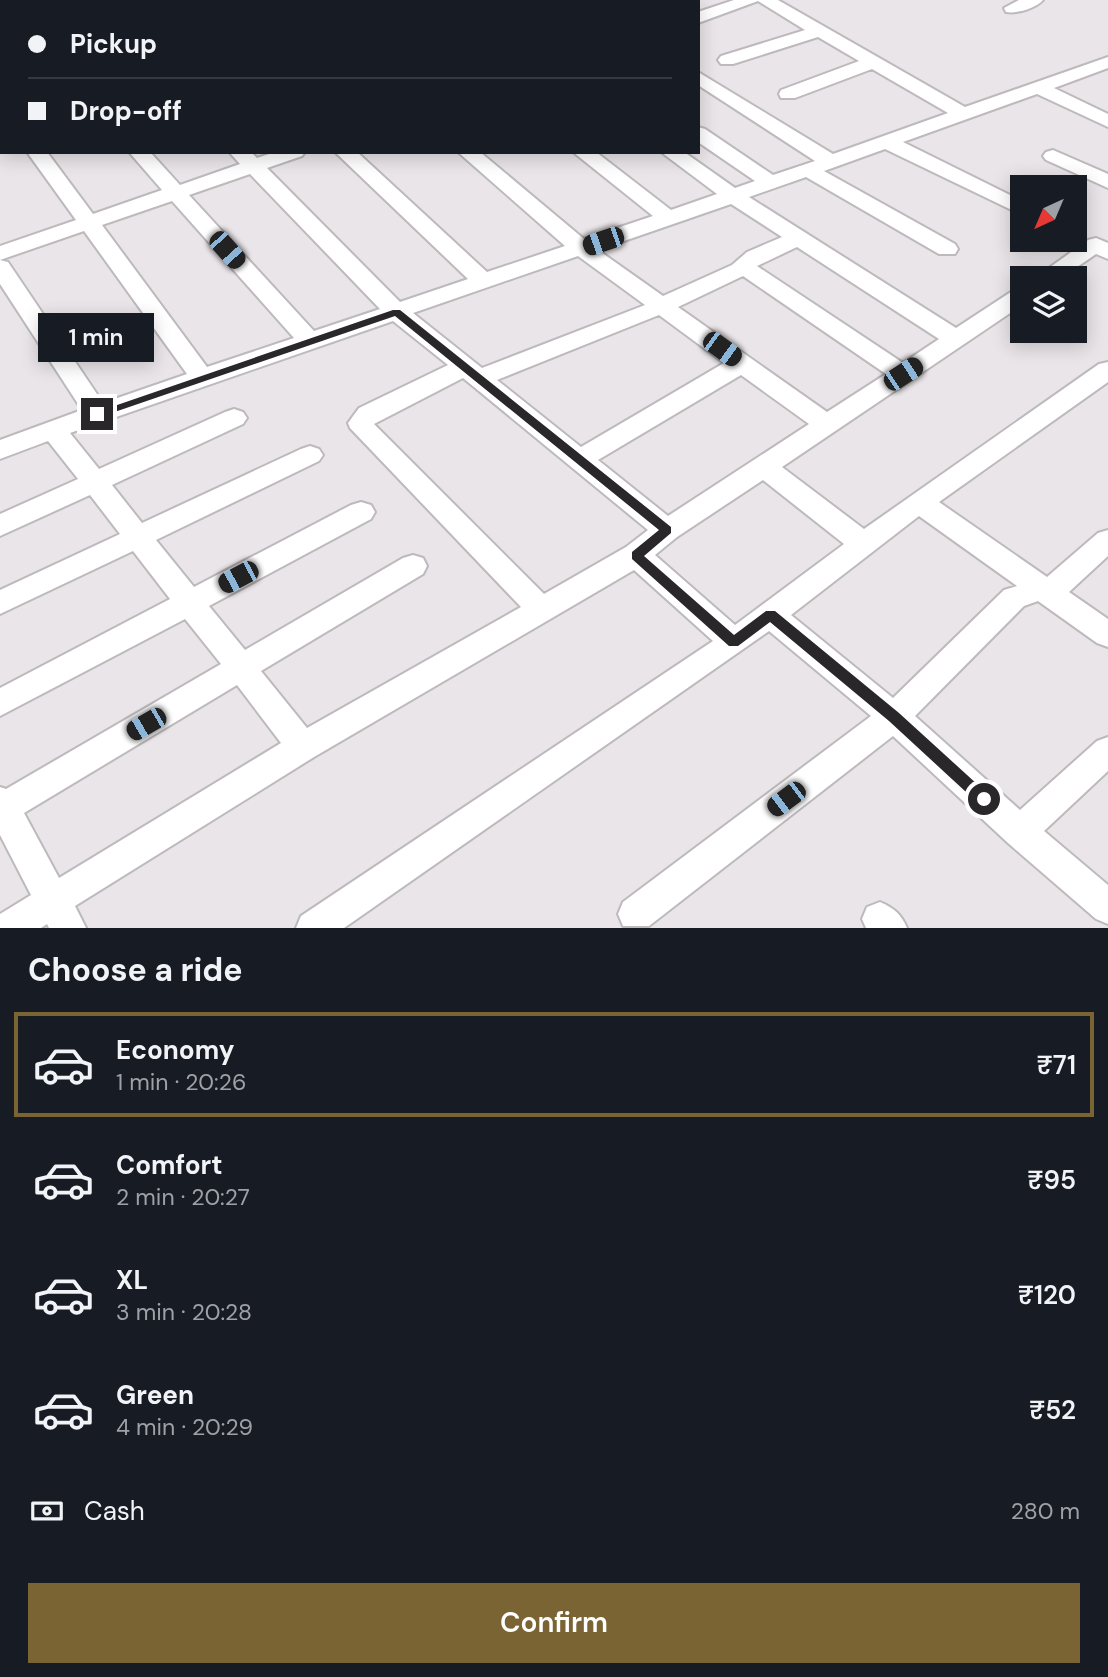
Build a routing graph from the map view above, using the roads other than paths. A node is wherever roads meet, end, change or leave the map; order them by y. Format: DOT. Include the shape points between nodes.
graph roads {
  1 [pos="751,0"];
  2 [pos="766,0"];
  3 [pos="1035,0"];
  4 [pos="1012,8"];
  5 [pos="700,17"];
  6 [pos="820,31"];
  7 [pos="727,60"];
  8 [pos="874,62"];
  9 [pos="1108,62"];
  10 [pos="700,78"];
  11 [pos="1037,87"];
  12 [pos="789,94"];
  13 [pos="964,114"];
  14 [pos="1108,121"];
  15 [pos="700,134"];
  16 [pos="887,142"];
  17 [pos="38,154"];
  18 [pos="141,154"];
  19 [pos="283,154"];
  20 [pos="347,154"];
  21 [pos="470,154"];
  22 [pos="586,154"];
  23 [pos="674,154"];
  24 [pos="1053,156"];
  25 [pos="247,160"];
  26 [pos="831,162"];
  27 [pos="808,170"];
  28 [pos="1108,182"];
  29 [pos="771,183"];
  30 [pos="177,195"];
  31 [pos="733,196"];
  32 [pos="1010,203"];
  33 [pos="670,218"];
  34 [pos="89,223"];
  35 [pos="798,238"];
  36 [pos="582,248"];
  37 [pos="1102,248"];
  38 [pos="947,249"];
  39 [pos="0,253"];
  40 [pos="1068,266"];
  41 [pos="0,267"];
  42 [pos="740,269"];
  43 [pos="484,282"];
  44 [pos="1010,303"];
  45 [pos="662,306"];
  46 [pos="397,312"];
  47 [pos="956,339"];
  48 [pos="310,341"];
  49 [pos="742,363"];
  50 [pos="1108,370"];
  51 [pos="472,373"];
  52 [pos="903,374"];
  53 [pos="202,378"];
  54 [pos="97,414"];
  55 [pos="234,418"];
  56 [pos="826,424"];
  57 [pos="53,429"];
  58 [pos="0,450"];
  59 [pos="310,454"];
  60 [pos="579,460"];
  61 [pos="763,466"];
  62 [pos="95,482"];
  63 [pos="919,502"];
  64 [pos="360,512"];
  65 [pos="0,526"];
  66 [pos="667,530"];
  67 [pos="137,535"];
  68 [pos="1108,540"];
  69 [pos="864,545"];
  70 [pos="636,555"];
  71 [pos="413,566"];
  72 [pos="1045,591"];
  73 [pos="0,603"];
  74 [pos="190,603"];
  75 [pos="541,610"];
  76 [pos="770,615"];
  77 [pos="1108,635"];
  78 [pos="734,642"];
  79 [pos="241,668"];
  80 [pos="0,704"];
  81 [pos="894,717"];
  82 [pos="303,747"];
  83 [pos="1108,751"];
  84 [pos="1,807"];
  85 [pos="1020,832"];
  86 [pos="1108,907"];
  87 [pos="636,914"];
  88 [pos="61,915"];
  89 [pos="9,928"];
  90 [pos="314,928"];
  1 -- 5 [label="street"];
  2 -- 6 [label="street"];
  3 -- 4 [label="street"];
  6 -- 7 [label="street"];
  6 -- 8 [label="street"];
  8 -- 12 [label="street"];
  8 -- 13 [label="street"];
  9 -- 11 [label="street"];
  10 -- 26 [label="street"];
  11 -- 13 [label="street"];
  11 -- 14 [label="street"];
  13 -- 16 [label="street"];
  15 -- 29 [label="street"];
  16 -- 26 [label="street"];
  16 -- 32 [label="street"];
  17 -- 34 [label="street"];
  18 -- 30 [label="street"];
  19 -- 25 [label="street"];
  20 -- 43 [label="street"];
  21 -- 36 [label="street"];
  22 -- 33 [label="street"];
  23 -- 31 [label="street"];
  24 -- 28 [label="street"];
  25 -- 30 [label="street"];
  25 -- 46 [label="street"];
  26 -- 27 [label="street"];
  27 -- 29 [label="street"];
  27 -- 38 [label="street"];
  29 -- 31 [label="street"];
  30 -- 34 [label="street"];
  30 -- 48 [label="street"];
  31 -- 33 [label="street"];
  31 -- 35 [label="street"];
  33 -- 36 [label="street"];
  34 -- 39 [label="street"];
  34 -- 53 [label="street"];
  35 -- 42 [label="street" via="755,257"];
  35 -- 47 [label="street"];
  36 -- 43 [label="street"];
  36 -- 45 [label="street"];
  37 -- 40 [label="street"];
  41 -- 54 [label="street"];
  42 -- 45 [label="street"];
  42 -- 52 [label="street" via="755,272"];
  43 -- 46 [label="street"];
  44 -- 47 [label="street"];
  45 -- 49 [label="street"];
  45 -- 51 [label="street"];
  46 -- 48 [label="street"];
  46 -- 51 [label="street"];
  47 -- 52 [label="street"];
  48 -- 53 [label="street"];
  49 -- 56 [label="street"];
  49 -- 60 [label="street"];
  50 -- 63 [label="street"];
  51 -- 60 [label="street"];
  51 -- 75 [label="street" via="368,414 361,423"];
  52 -- 56 [label="street"];
  53 -- 54 [label="street"];
  54 -- 57 [label="street"];
  55 -- 62 [label="street"];
  56 -- 61 [label="street"];
  57 -- 58 [label="street"];
  57 -- 62 [label="street"];
  59 -- 67 [label="street"];
  60 -- 66 [label="street"];
  61 -- 66 [label="street"];
  61 -- 69 [label="street"];
  62 -- 65 [label="street"];
  62 -- 67 [label="street"];
  63 -- 69 [label="street"];
  63 -- 72 [label="street"];
  64 -- 74 [label="street"];
  66 -- 70 [label="street"];
  67 -- 73 [label="street"];
  67 -- 74 [label="street"];
  68 -- 72 [label="street"];
  69 -- 76 [label="street"];
  70 -- 75 [label="street"];
  70 -- 78 [label="street"];
  71 -- 79 [label="street"];
  72 -- 77 [label="street"];
  72 -- 81 [label="street" via="1014,598"];
  74 -- 79 [label="street"];
  74 -- 80 [label="street"];
  75 -- 82 [label="street"];
  76 -- 78 [label="street"];
  76 -- 81 [label="street"];
  78 -- 90 [label="street"];
  79 -- 82 [label="street"];
  79 -- 84 [label="street"];
  81 -- 85 [label="street"];
  81 -- 87 [label="street"];
  82 -- 88 [label="street"];
  83 -- 85 [label="street"];
  84 -- 88 [label="street"];
  85 -- 86 [label="street"];
  88 -- 89 [label="street"];
}
